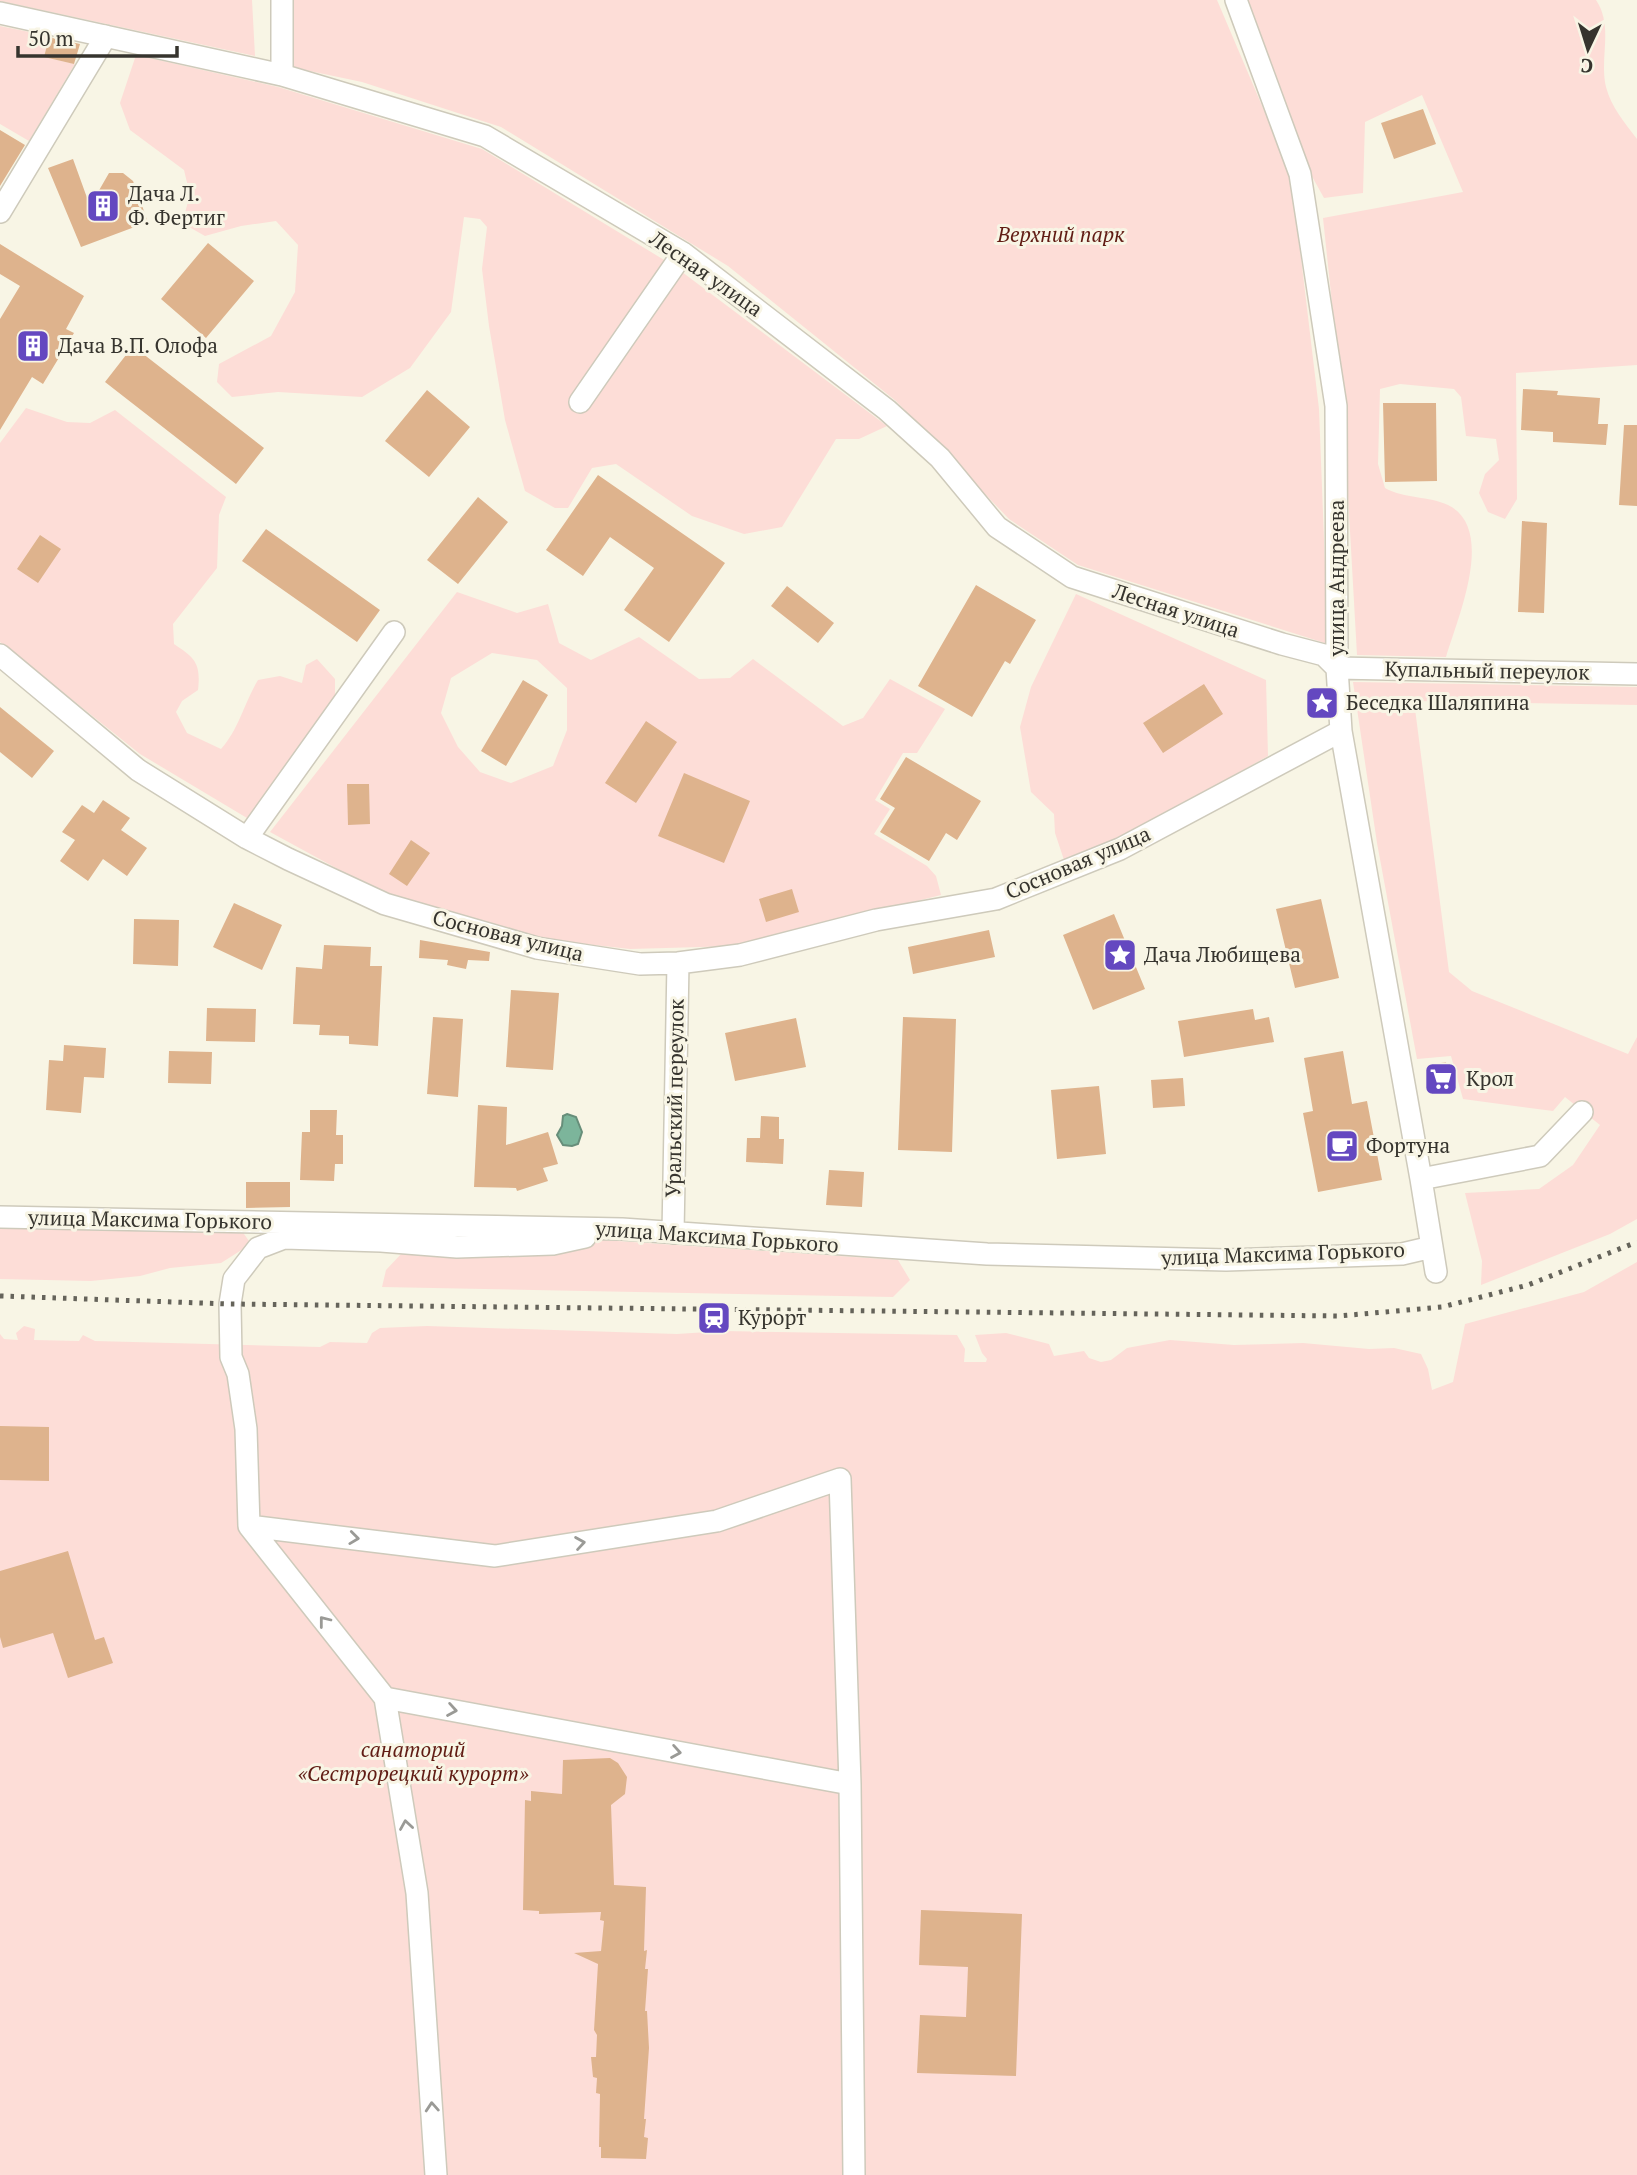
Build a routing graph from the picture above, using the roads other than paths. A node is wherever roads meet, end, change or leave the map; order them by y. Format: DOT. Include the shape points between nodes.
graph roads {
  1 [pos="282,0"];
  2 [pos="1236,0"];
  3 [pos="0,13"];
  4 [pos="106,36"];
  5 [pos="282,75"];
  6 [pos="0,212"];
  7 [pos="683,253"];
  8 [pos="580,402"];
  9 [pos="394,632"];
  10 [pos="0,655"];
  11 [pos="1337,668"];
  12 [pos="1637,674"];
  13 [pos="1341,731"];
  14 [pos="247,838"];
  15 [pos="677,963"];
  16 [pos="1582,1112"];
  17 [pos="1421,1179"];
  18 [pos="0,1217"];
  19 [pos="622,1229"];
  20 [pos="673,1233"];
  21 [pos="1432,1247"];
  22 [pos="1436,1272"];
  23 [pos="249,1526"];
  24 [pos="385,1698"];
  25 [pos="850,1784"];
  26 [pos="436,2175"];
  27 [pos="854,2175"];
  1 -- 5 [label="street"];
  2 -- 11 [label="street, улица Андреева" via="1300,174 1336,405"];
  3 -- 4 [label="street, Лесная улица"];
  4 -- 5 [label="street, Лесная улица"];
  4 -- 6 [label="street"];
  5 -- 7 [label="street, Лесная улица" via="485,136"];
  7 -- 8 [label="street"];
  7 -- 11 [label="street, Лесная улица" via="887,410 940,458 996,527 1072,577 1324,655"];
  9 -- 14 [label="street"];
  10 -- 14 [label="street, Сосновая улица" via="138,770"];
  11 -- 12 [label="street, Купальный переулок"];
  11 -- 13 [label="street, улица Андреева"];
  13 -- 15 [label="street, Сосновая улица" via="1120,849 996,898 876,920 740,956"];
  13 -- 17 [label="street, улица Андреева"];
  14 -- 15 [label="street, Сосновая улица" via="385,904 537,948 640,964"];
  15 -- 20 [label="street, Уральский переулок"];
  16 -- 17 [label="street" via="1540,1156"];
  17 -- 21 [label="street, улица Андреева"];
  18 -- 19 [label="street, улица Максима Горького"];
  19 -- 20 [label="street, улица Максима Горького"];
  19 -- 23 [label="street" via="553,1244 457,1247 284,1238 258,1248 234,1279 230,1304 232,1357 246,1429"];
  20 -- 21 [label="street, улица Максима Горького" via="987,1254 1226,1260 1402,1254"];
  21 -- 22 [label="street, улица Андреева"];
  24 -- 23 [label="street, one-way"];
  23 -- 25 [label="street, one-way" via="495,1556 717,1521 840,1479"];
  24 -- 25 [label="street, one-way"];
  26 -- 24 [label="street, one-way" via="417,1893"];
  25 -- 27 [label="street"];
}
